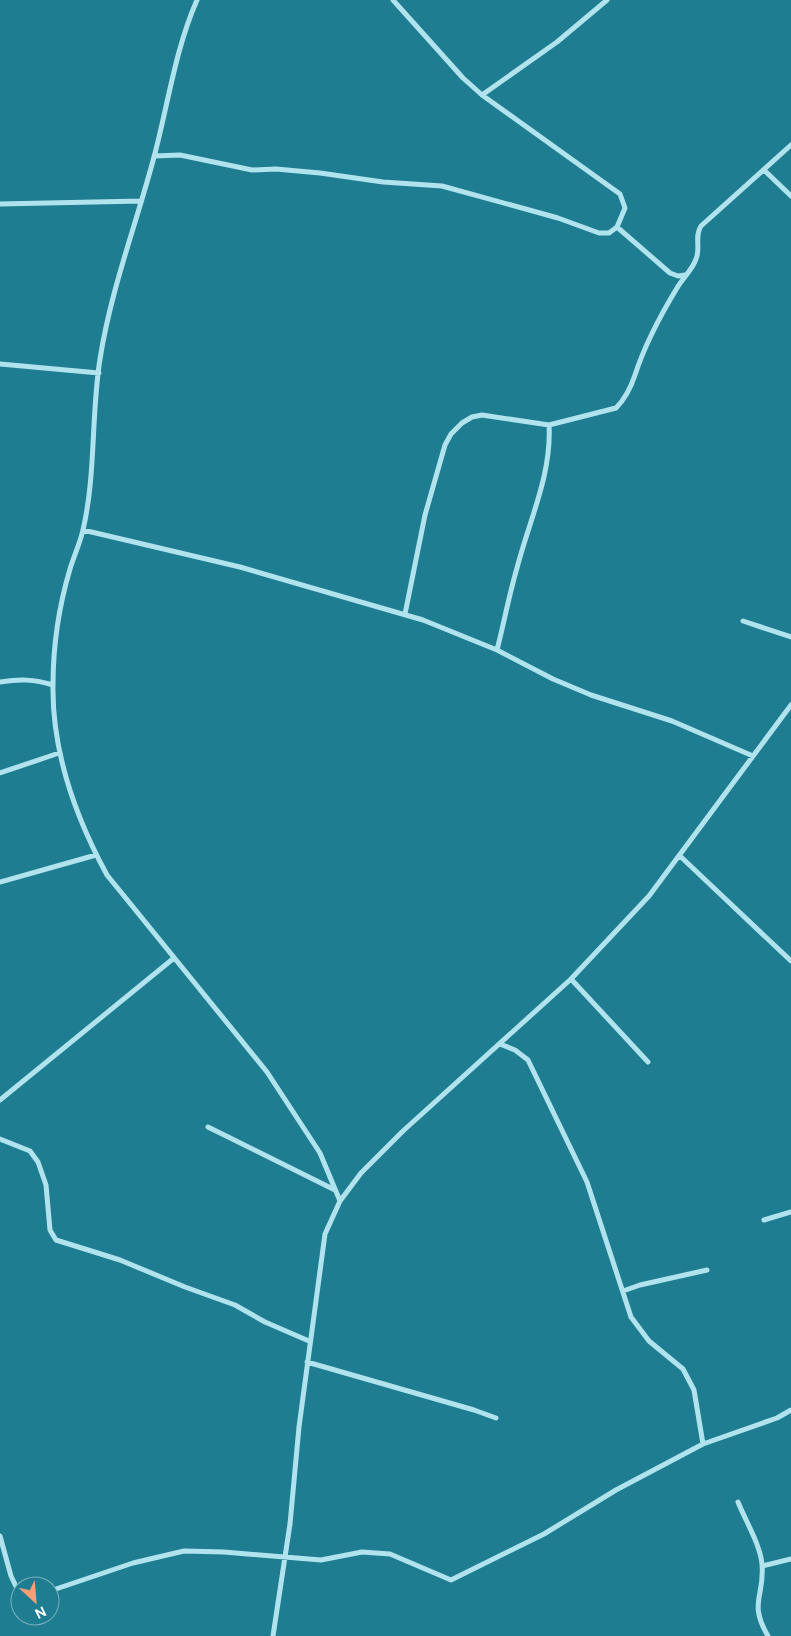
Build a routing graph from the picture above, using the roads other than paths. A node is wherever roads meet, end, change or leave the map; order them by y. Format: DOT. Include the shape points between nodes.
graph roads {
  1 [pos="195,0"];
  2 [pos="393,0"];
  3 [pos="607,0"];
  4 [pos="482,95"];
  5 [pos="791,145"];
  6 [pos="154,156"];
  7 [pos="764,170"];
  8 [pos="791,196"];
  9 [pos="141,201"];
  10 [pos="0,204"];
  11 [pos="617,227"];
  12 [pos="685,275"];
  13 [pos="0,364"];
  14 [pos="99,373"];
  15 [pos="549,426"];
  16 [pos="83,530"];
  17 [pos="405,614"];
  18 [pos="743,622"];
  19 [pos="791,637"];
  20 [pos="497,650"];
  21 [pos="0,682"];
  22 [pos="53,685"];
  23 [pos="791,705"];
  24 [pos="59,753"];
  25 [pos="753,756"];
  26 [pos="0,773"];
  27 [pos="96,854"];
  28 [pos="680,856"];
  29 [pos="0,882"];
  30 [pos="174,958"];
  31 [pos="791,961"];
  32 [pos="571,979"];
  33 [pos="500,1044"];
  34 [pos="648,1062"];
  35 [pos="0,1100"];
  36 [pos="208,1127"];
  37 [pos="0,1139"];
  38 [pos="336,1190"];
  39 [pos="340,1201"];
  40 [pos="791,1212"];
  41 [pos="764,1220"];
  42 [pos="707,1270"];
  43 [pos="623,1292"];
  44 [pos="309,1341"];
  45 [pos="307,1362"];
  46 [pos="791,1410"];
  47 [pos="496,1418"];
  48 [pos="704,1444"];
  49 [pos="738,1502"];
  50 [pos="0,1536"];
  51 [pos="285,1557"];
  52 [pos="791,1559"];
  53 [pos="762,1566"];
  54 [pos="12,1576"];
  55 [pos="60,1588"];
  56 [pos="273,1636"];
  57 [pos="768,1636"];
  1 -- 6 [label="street" via="172,72"];
  2 -- 4 [label="street"];
  3 -- 4 [label="street" via="557,42"];
  4 -- 11 [label="street" via="620,194 625,208"];
  5 -- 7 [label="street"];
  6 -- 9 [label="street"];
  6 -- 11 [label="street" via="180,155 252,170 320,172 383,182 442,186 558,218 599,234 609,233"];
  7 -- 8 [label="street"];
  7 -- 12 [label="street" via="701,226 697,236 696,260"];
  9 -- 10 [label="street"];
  9 -- 14 [label="street" via="117,278"];
  11 -- 12 [label="street" via="670,273"];
  12 -- 15 [label="street" via="660,317 622,402 606,412"];
  13 -- 14 [label="street"];
  14 -- 16 [label="street"];
  15 -- 17 [label="street" via="482,415 472,417 451,434 425,515"];
  15 -- 20 [label="street" via="550,440 540,495 516,568"];
  16 -- 17 [label="street" via="240,567"];
  16 -- 22 [label="street" via="58,617"];
  17 -- 20 [label="street"];
  18 -- 19 [label="street"];
  20 -- 25 [label="street" via="584,692 672,721"];
  21 -- 22 [label="street" via="19,679"];
  22 -- 24 [label="street"];
  23 -- 25 [label="street"];
  24 -- 26 [label="street"];
  24 -- 27 [label="street"];
  25 -- 28 [label="street"];
  27 -- 29 [label="street"];
  27 -- 30 [label="street" via="107,875"];
  28 -- 31 [label="street"];
  28 -- 32 [label="street" via="649,896"];
  30 -- 35 [label="street"];
  30 -- 38 [label="street" via="267,1072 320,1153"];
  32 -- 33 [label="street"];
  32 -- 34 [label="street"];
  33 -- 39 [label="street" via="360,1173"];
  33 -- 43 [label="street" via="528,1060 587,1182"];
  36 -- 38 [label="street"];
  37 -- 44 [label="street" via="30,1151 38,1162 46,1185 50,1230 56,1240 120,1260 235,1305"];
  38 -- 39 [label="street"];
  39 -- 44 [label="street" via="325,1234"];
  40 -- 41 [label="street"];
  42 -- 43 [label="street"];
  43 -- 48 [label="street" via="639,1330 683,1369 694,1390"];
  44 -- 45 [label="street"];
  45 -- 47 [label="street"];
  45 -- 51 [label="street"];
  46 -- 48 [label="street"];
  48 -- 51 [label="street" via="616,1490 544,1534 452,1580 390,1554 362,1552 321,1560"];
  49 -- 53 [label="street"];
  50 -- 54 [label="street"];
  51 -- 55 [label="street" via="184,1551 133,1563"];
  51 -- 56 [label="street"];
  52 -- 53 [label="street"];
  53 -- 57 [label="street" via="757,1607 759,1620"];
}
